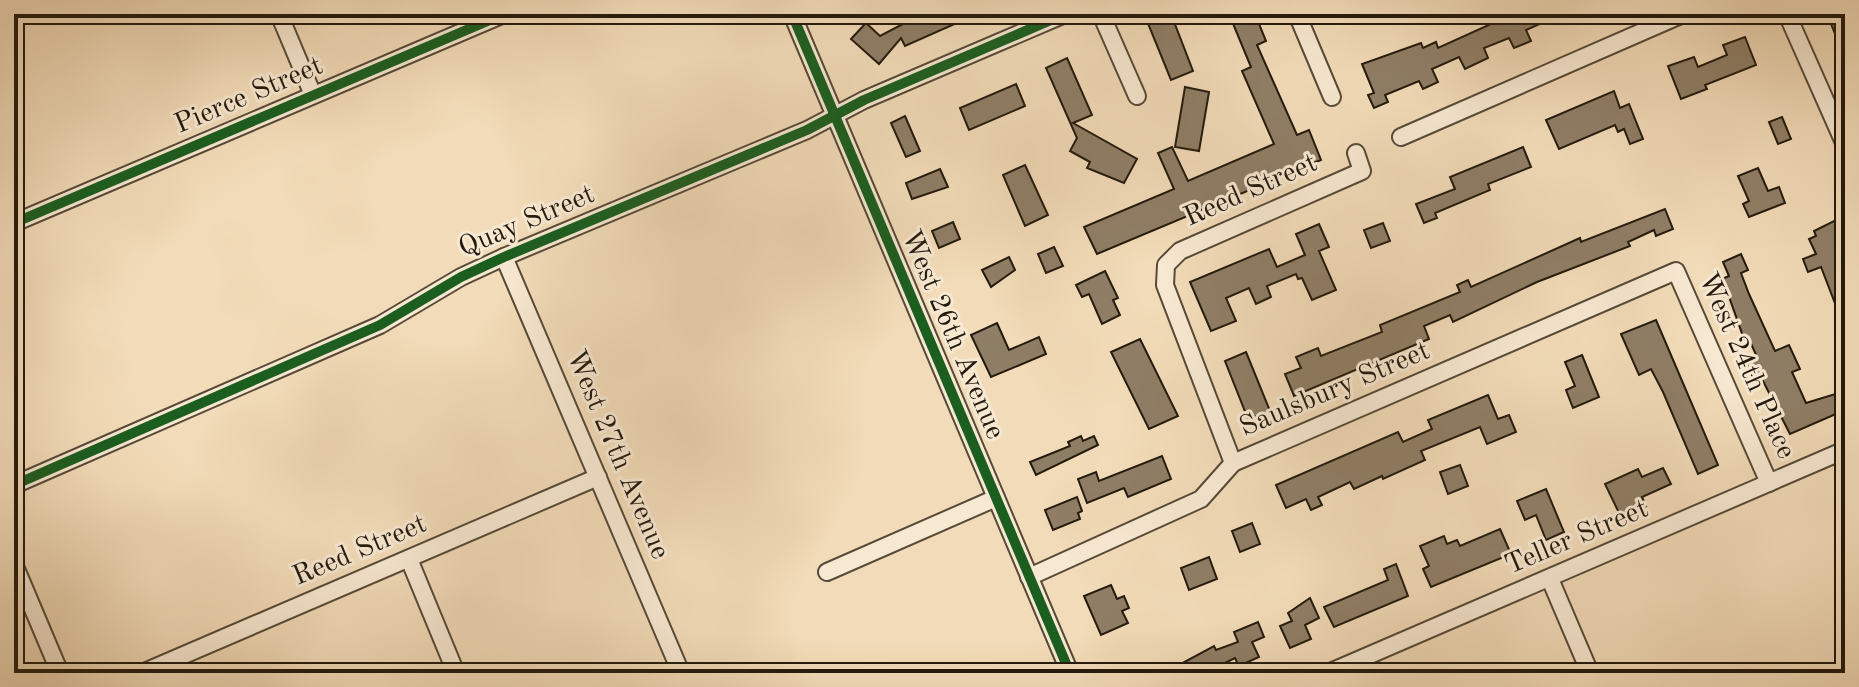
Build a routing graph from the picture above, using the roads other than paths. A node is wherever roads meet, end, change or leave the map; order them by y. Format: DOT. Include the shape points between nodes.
graph roads {
  1 [pos="279,14"];
  2 [pos="504,14"];
  3 [pos="792,14"];
  4 [pos="1065,14"];
  5 [pos="1101,14"];
  6 [pos="1297,14"];
  7 [pos="1683,14"];
  8 [pos="1787,14"];
  9 [pos="313,95"];
  10 [pos="1137,96"];
  11 [pos="1332,97"];
  12 [pos="832,117"];
  13 [pos="1401,137"];
  14 [pos="1845,145"];
  15 [pos="1356,153"];
  16 [pos="14,223"];
  17 [pos="504,257"];
  18 [pos="1676,271"];
  19 [pos="1845,450"];
  20 [pos="1233,463"];
  21 [pos="598,477"];
  22 [pos="1769,483"];
  23 [pos="14,485"];
  24 [pos="996,498"];
  25 [pos="409,559"];
  26 [pos="14,564"];
  27 [pos="827,572"];
  28 [pos="1029,577"];
  29 [pos="1550,579"];
  30 [pos="60,673"];
  31 [pos="142,673"];
  32 [pos="456,673"];
  33 [pos="681,673"];
  34 [pos="1070,673"];
  35 [pos="1328,673"];
  36 [pos="1590,673"];
  1 -- 9 [label="street"];
  2 -- 9 [label="street, Pierce Street"];
  3 -- 12 [label="street, West 26th Avenue"];
  4 -- 12 [label="street, Quay Street"];
  5 -- 10 [label="street"];
  6 -- 11 [label="street"];
  7 -- 13 [label="street"];
  8 -- 14 [label="street"];
  9 -- 16 [label="street, Pierce Street"];
  12 -- 17 [label="street, Quay Street"];
  12 -- 24 [label="street, West 26th Avenue"];
  15 -- 20 [label="street, Reed Street" via="1362,171 1180,251 1166,265 1165,285"];
  17 -- 21 [label="street, West 27th Avenue"];
  17 -- 23 [label="street, Quay Street" via="380,325"];
  18 -- 20 [label="street, Saulsbury Street"];
  18 -- 22 [label="street, West 24th Place"];
  19 -- 22 [label="street, Teller Street"];
  20 -- 28 [label="street, Saulsbury Street" via="1201,499"];
  21 -- 25 [label="street, Reed Street"];
  21 -- 33 [label="street, West 27th Avenue"];
  22 -- 29 [label="street, Teller Street"];
  24 -- 27 [label="street"];
  24 -- 28 [label="street, West 26th Avenue"];
  25 -- 31 [label="street, Reed Street"];
  25 -- 32 [label="street"];
  26 -- 30 [label="street"];
  28 -- 34 [label="street, West 26th Avenue"];
  29 -- 35 [label="street, Teller Street"];
  29 -- 36 [label="street"];
}
